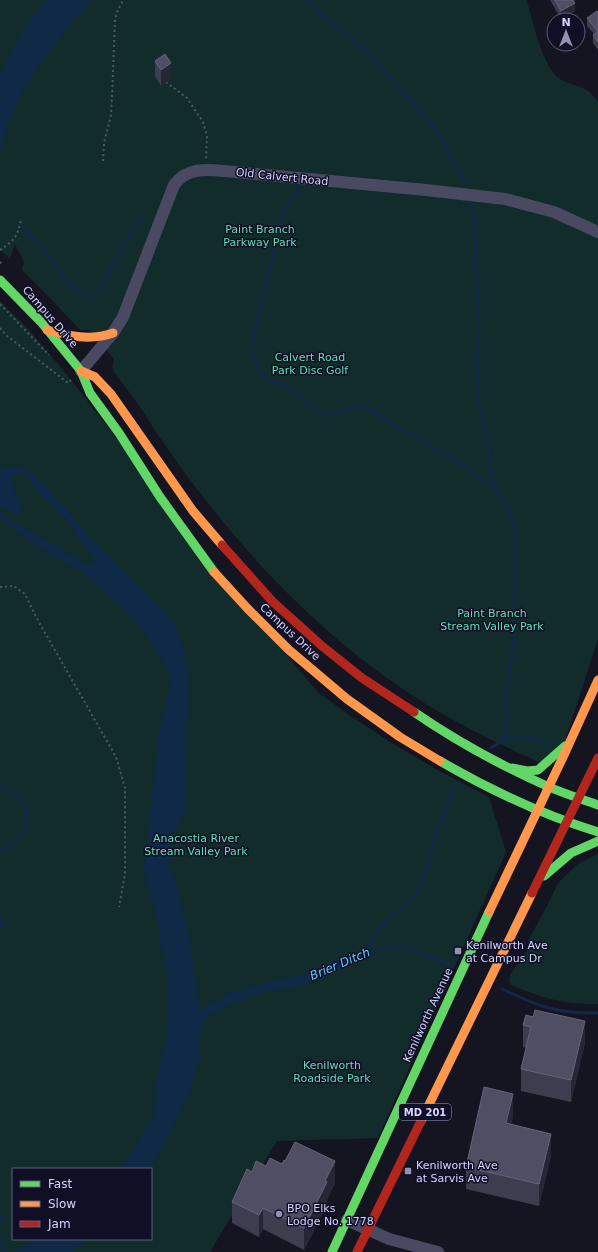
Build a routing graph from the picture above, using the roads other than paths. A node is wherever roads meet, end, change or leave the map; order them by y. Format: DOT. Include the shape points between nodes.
graph roads {
  1 [pos="598,232"];
  2 [pos="0,280"];
  3 [pos="47,330"];
  4 [pos="112,333"];
  5 [pos="81,371"];
  6 [pos="598,680"];
  7 [pos="570,741"];
  8 [pos="598,758"];
  9 [pos="512,768"];
  10 [pos="549,787"];
  11 [pos="578,798"];
  12 [pos="598,805"];
  13 [pos="538,811"];
  14 [pos="566,822"];
  15 [pos="598,832"];
  16 [pos="598,841"];
  17 [pos="538,881"];
  18 [pos="347,1220"];
  19 [pos="367,1230"];
  20 [pos="332,1252"];
  21 [pos="357,1252"];
  22 [pos="438,1252"];
  1 -- 4 [label="street, Old Calvert Road" via="554,212 505,199 224,171 194,171 182,176 174,185 128,306"];
  2 -- 3 [label="main road, Campus Drive"];
  3 -- 4 [label="main road" via="80,338 103,337"];
  3 -- 5 [label="main road, Campus Drive"];
  4 -- 5 [label="street, Old Calvert Road"];
  5 -- 9 [label="main road, Campus Drive" via="94,377 112,394 193,511 272,601 362,678 449,736"];
  5 -- 13 [label="main road, Campus Drive" via="90,393 209,566 289,650 347,699 400,737 454,769"];
  6 -- 7 [label="main road, Kenilworth Avenue / MD 201"];
  7 -- 9 [label="main road" via="538,770"];
  7 -- 10 [label="main road, Kenilworth Avenue / MD 201"];
  8 -- 11 [label="main road, MD 201"];
  9 -- 10 [label="main road, Campus Drive"];
  10 -- 11 [label="main road, Campus Drive"];
  10 -- 13 [label="main road, Kenilworth Avenue / MD 201"];
  11 -- 12 [label="main road, Campus Drive"];
  11 -- 14 [label="main road, MD 201"];
  13 -- 14 [label="main road, Campus Drive"];
  13 -- 18 [label="main road, Kenilworth Avenue / MD 201" via="460,973"];
  14 -- 15 [label="main road, Campus Drive"];
  14 -- 17 [label="main road, MD 201"];
  16 -- 17 [label="main road" via="572,853"];
  17 -- 19 [label="main road, MD 201"];
  18 -- 19 [label="street"];
  18 -- 20 [label="main road, Kenilworth Avenue / MD 201"];
  19 -- 21 [label="main road, MD 201"];
  19 -- 22 [label="street" via="401,1244"];
}
